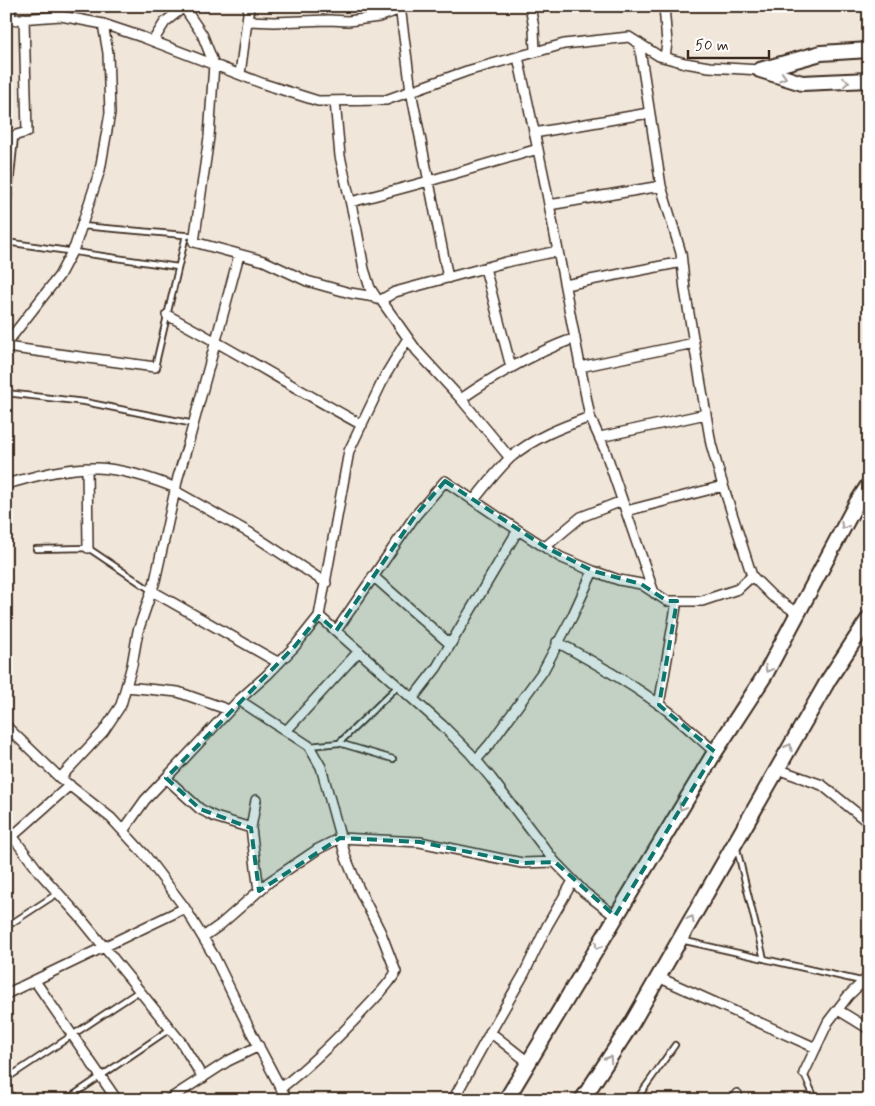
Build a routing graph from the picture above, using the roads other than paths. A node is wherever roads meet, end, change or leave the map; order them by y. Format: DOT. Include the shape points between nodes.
graph roads {
  1 [pos="10,6"];
  2 [pos="249,6"];
  3 [pos="530,6"];
  4 [pos="664,6"];
  5 [pos="184,7"];
  6 [pos="400,8"];
  7 [pos="24,18"];
  8 [pos="8,21"];
  9 [pos="247,21"];
  10 [pos="103,24"];
  11 [pos="153,41"];
  12 [pos="639,43"];
  13 [pos="869,50"];
  14 [pos="535,52"];
  15 [pos="518,57"];
  16 [pos="665,58"];
  17 [pos="214,64"];
  18 [pos="760,70"];
  19 [pos="240,74"];
  20 [pos="869,80"];
  21 [pos="411,92"];
  22 [pos="335,101"];
  23 [pos="650,113"];
  24 [pos="534,133"];
  25 [pos="10,137"];
  26 [pos="538,148"];
  27 [pos="429,181"];
  28 [pos="661,186"];
  29 [pos="351,202"];
  30 [pos="549,205"];
  31 [pos="6,225"];
  32 [pos="82,226"];
  33 [pos="191,235"];
  34 [pos="6,242"];
  35 [pos="558,250"];
  36 [pos="72,252"];
  37 [pos="240,255"];
  38 [pos="682,262"];
  39 [pos="178,267"];
  40 [pos="485,268"];
  41 [pos="448,278"];
  42 [pos="565,285"];
  43 [pos="376,297"];
  44 [pos="383,304"];
  45 [pos="167,315"];
  46 [pos="408,338"];
  47 [pos="575,338"];
  48 [pos="216,341"];
  49 [pos="694,343"];
  50 [pos="6,346"];
  51 [pos="155,367"];
  52 [pos="512,367"];
  53 [pos="580,367"];
  54 [pos="6,392"];
  55 [pos="461,399"];
  56 [pos="706,414"];
  57 [pos="590,417"];
  58 [pos="194,424"];
  59 [pos="362,425"];
  60 [pos="600,438"];
  61 [pos="510,458"];
  62 [pos="87,468"];
  63 [pos="6,484"];
  64 [pos="869,484"];
  65 [pos="723,486"];
  66 [pos="175,489"];
  67 [pos="474,500"];
  68 [pos="622,501"];
  69 [pos="626,511"];
  70 [pos="518,530"];
  71 [pos="545,547"];
  72 [pos="88,548"];
  73 [pos="36,549"];
  74 [pos="593,571"];
  75 [pos="373,576"];
  76 [pos="752,576"];
  77 [pos="326,583"];
  78 [pos="152,591"];
  79 [pos="654,593"];
  80 [pos="677,601"];
  81 [pos="797,613"];
  82 [pos="319,616"];
  83 [pos="869,618"];
  84 [pos="336,631"];
  85 [pos="557,642"];
  86 [pos="450,644"];
  87 [pos="359,651"];
  88 [pos="279,663"];
  89 [pos="398,686"];
  90 [pos="126,687"];
  91 [pos="414,698"];
  92 [pos="239,700"];
  93 [pos="659,705"];
  94 [pos="229,710"];
  95 [pos="6,726"];
  96 [pos="286,731"];
  97 [pos="339,743"];
  98 [pos="309,746"];
  99 [pos="715,752"];
  100 [pos="393,759"];
  101 [pos="476,760"];
  102 [pos="777,768"];
  103 [pos="60,778"];
  104 [pos="166,778"];
  105 [pos="70,785"];
  106 [pos="256,800"];
  107 [pos="869,823"];
  108 [pos="251,828"];
  109 [pos="123,831"];
  110 [pos="8,838"];
  111 [pos="340,838"];
  112 [pos="735,842"];
  113 [pos="555,862"];
  114 [pos="573,881"];
  115 [pos="259,891"];
  116 [pos="58,893"];
  117 [pos="185,908"];
  118 [pos="615,916"];
  119 [pos="6,927"];
  120 [pos="203,937"];
  121 [pos="679,940"];
  122 [pos="104,948"];
  123 [pos="764,959"];
  124 [pos="658,977"];
  125 [pos="866,979"];
  126 [pos="35,981"];
  127 [pos="139,991"];
  128 [pos="6,994"];
  129 [pos="838,1010"];
  130 [pos="170,1029"];
  131 [pos="869,1029"];
  132 [pos="490,1032"];
  133 [pos="72,1035"];
  134 [pos="675,1045"];
  135 [pos="259,1046"];
  136 [pos="816,1048"];
  137 [pos="528,1062"];
  138 [pos="804,1073"];
  139 [pos="101,1076"];
  140 [pos="204,1078"];
  141 [pos="6,1079"];
  142 [pos="281,1088"];
  143 [pos="6,1091"];
  144 [pos="12,1100"];
  145 [pos="66,1100"];
  146 [pos="117,1100"];
  147 [pos="168,1100"];
  148 [pos="287,1100"];
  149 [pos="454,1100"];
  150 [pos="506,1100"];
  151 [pos="582,1100"];
  152 [pos="636,1100"];
  153 [pos="810,1100"];
  1 -- 8 [label="street"];
  2 -- 9 [label="street"];
  3 -- 14 [label="street"];
  4 -- 16 [label="street"];
  5 -- 11 [label="street" via="166,22"];
  5 -- 17 [label="street" via="202,34"];
  6 -- 9 [label="street" via="379,16 348,21"];
  6 -- 21 [label="street"];
  7 -- 8 [label="street"];
  7 -- 10 [label="street" via="61,16"];
  7 -- 25 [label="street" via="27,132"];
  9 -- 19 [label="street"];
  10 -- 11 [label="street"];
  10 -- 32 [label="street" via="108,52 110,113 100,170"];
  11 -- 17 [label="street"];
  12 -- 14 [label="street" via="629,37 564,44"];
  12 -- 16 [label="street"];
  12 -- 23 [label="street"];
  13 -- 18 [label="main road" via="821,53"];
  14 -- 15 [label="street"];
  15 -- 21 [label="street" via="467,71"];
  15 -- 24 [label="street"];
  16 -- 18 [label="street" via="709,68"];
  17 -- 19 [label="street"];
  17 -- 33 [label="street" via="209,138"];
  18 -- 20 [label="main road, one-way" via="802,83"];
  19 -- 22 [label="street" via="318,101"];
  21 -- 22 [label="street" via="386,100"];
  21 -- 27 [label="street"];
  22 -- 29 [label="street" via="340,156"];
  23 -- 24 [label="street"];
  23 -- 28 [label="street"];
  24 -- 26 [label="street"];
  25 -- 31 [label="lane"];
  26 -- 27 [label="street"];
  26 -- 30 [label="street"];
  27 -- 29 [label="street"];
  27 -- 41 [label="street"];
  28 -- 30 [label="street"];
  28 -- 38 [label="street"];
  29 -- 43 [label="street" via="364,269"];
  30 -- 35 [label="street"];
  32 -- 33 [label="lane"];
  32 -- 36 [label="street"];
  33 -- 37 [label="street" via="194,242"];
  33 -- 39 [label="lane"];
  34 -- 36 [label="lane"];
  35 -- 40 [label="street"];
  35 -- 42 [label="street"];
  36 -- 39 [label="lane"];
  36 -- 50 [label="street" via="59,276"];
  37 -- 43 [label="street" via="264,261 307,281"];
  37 -- 48 [label="street"];
  38 -- 42 [label="street"];
  38 -- 49 [label="street"];
  39 -- 45 [label="lane"];
  40 -- 41 [label="street"];
  40 -- 52 [label="street"];
  41 -- 44 [label="street" via="388,294 381,300"];
  42 -- 47 [label="street"];
  43 -- 44 [label="street"];
  44 -- 46 [label="street"];
  45 -- 48 [label="street"];
  45 -- 51 [label="lane"];
  46 -- 55 [label="street"];
  46 -- 59 [label="street" via="385,376"];
  47 -- 52 [label="street"];
  47 -- 53 [label="street"];
  48 -- 58 [label="street"];
  48 -- 59 [label="street"];
  49 -- 53 [label="street"];
  49 -- 56 [label="street"];
  50 -- 51 [label="street"];
  52 -- 55 [label="street"];
  53 -- 57 [label="street"];
  54 -- 58 [label="lane" via="85,402"];
  55 -- 61 [label="street"];
  56 -- 60 [label="street"];
  56 -- 65 [label="street"];
  57 -- 60 [label="street"];
  57 -- 61 [label="street" via="543,436"];
  58 -- 66 [label="street"];
  59 -- 77 [label="street" via="348,451"];
  60 -- 68 [label="street"];
  61 -- 67 [label="street"];
  62 -- 63 [label="street"];
  62 -- 66 [label="street" via="130,473"];
  62 -- 72 [label="street"];
  64 -- 81 [label="main road, one-way"];
  65 -- 69 [label="street"];
  65 -- 76 [label="street"];
  66 -- 77 [label="street"];
  66 -- 78 [label="street"];
  67 -- 70 [label="street"];
  67 -- 75 [label="street" via="445,481 415,516"];
  68 -- 69 [label="street"];
  68 -- 71 [label="street" via="581,517"];
  69 -- 79 [label="street"];
  70 -- 71 [label="street"];
  70 -- 86 [label="street"];
  71 -- 74 [label="street"];
  72 -- 73 [label="lane"];
  72 -- 78 [label="lane"];
  74 -- 79 [label="street" via="641,584"];
  74 -- 85 [label="street"];
  75 -- 84 [label="street"];
  75 -- 86 [label="street"];
  76 -- 80 [label="street" via="738,589 702,601"];
  76 -- 81 [label="street" via="772,596"];
  77 -- 82 [label="street"];
  78 -- 88 [label="street"];
  78 -- 90 [label="street" via="138,631"];
  79 -- 80 [label="street" via="667,601"];
  80 -- 93 [label="street"];
  81 -- 99 [label="main road, one-way" via="765,674"];
  82 -- 84 [label="street"];
  82 -- 88 [label="street"];
  102 -- 83 [label="main road, one-way"];
  84 -- 87 [label="street"];
  85 -- 93 [label="street" via="600,665"];
  85 -- 101 [label="street" via="524,698"];
  86 -- 91 [label="street"];
  87 -- 89 [label="street"];
  87 -- 96 [label="street"];
  88 -- 92 [label="street"];
  89 -- 91 [label="street"];
  89 -- 97 [label="lane"];
  90 -- 94 [label="street" via="178,692"];
  90 -- 103 [label="street" via="121,705 103,732"];
  91 -- 101 [label="street"];
  92 -- 94 [label="street"];
  92 -- 96 [label="street"];
  93 -- 99 [label="street"];
  94 -- 104 [label="street"];
  95 -- 103 [label="street"];
  96 -- 98 [label="street"];
  97 -- 98 [label="lane"];
  97 -- 100 [label="lane"];
  98 -- 111 [label="street" via="321,767"];
  99 -- 118 [label="main road, one-way"];
  101 -- 113 [label="street"];
  102 -- 107 [label="street" via="822,785"];
  102 -- 112 [label="main road"];
  103 -- 105 [label="street"];
  104 -- 108 [label="street" via="200,809"];
  104 -- 109 [label="street"];
  105 -- 109 [label="street"];
  105 -- 110 [label="street"];
  106 -- 108 [label="street"];
  108 -- 115 [label="street"];
  109 -- 117 [label="street"];
  110 -- 116 [label="street"];
  111 -- 113 [label="street" via="420,842 522,863"];
  111 -- 115 [label="street" via="318,849"];
  111 -- 142 [label="street" via="396,972 389,984 337,1039"];
  121 -- 112 [label="main road, one-way"];
  112 -- 123 [label="lane"];
  113 -- 114 [label="street"];
  114 -- 118 [label="street"];
  114 -- 132 [label="street"];
  115 -- 120 [label="street"];
  116 -- 119 [label="lane"];
  116 -- 122 [label="street"];
  117 -- 120 [label="street"];
  117 -- 122 [label="street"];
  118 -- 137 [label="main road, one-way"];
  120 -- 135 [label="street"];
  121 -- 123 [label="lane"];
  121 -- 124 [label="main road"];
  122 -- 126 [label="street"];
  122 -- 127 [label="street"];
  123 -- 125 [label="lane"];
  124 -- 136 [label="street"];
  151 -- 124 [label="main road, one-way"];
  125 -- 129 [label="street"];
  126 -- 128 [label="street"];
  126 -- 133 [label="street"];
  127 -- 130 [label="street"];
  127 -- 133 [label="lane"];
  129 -- 131 [label="street"];
  129 -- 136 [label="street" via="828,1022"];
  130 -- 139 [label="lane"];
  130 -- 140 [label="street"];
  132 -- 137 [label="street"];
  132 -- 149 [label="street"];
  133 -- 139 [label="street"];
  133 -- 141 [label="lane"];
  134 -- 152 [label="lane"];
  135 -- 140 [label="street" via="228,1061"];
  135 -- 142 [label="street"];
  136 -- 138 [label="street"];
  137 -- 150 [label="main road"];
  138 -- 153 [label="lane" via="813,1094"];
  139 -- 145 [label="lane"];
  139 -- 146 [label="street"];
  140 -- 147 [label="street"];
  142 -- 148 [label="street"];
  143 -- 144 [label="street"];
}
